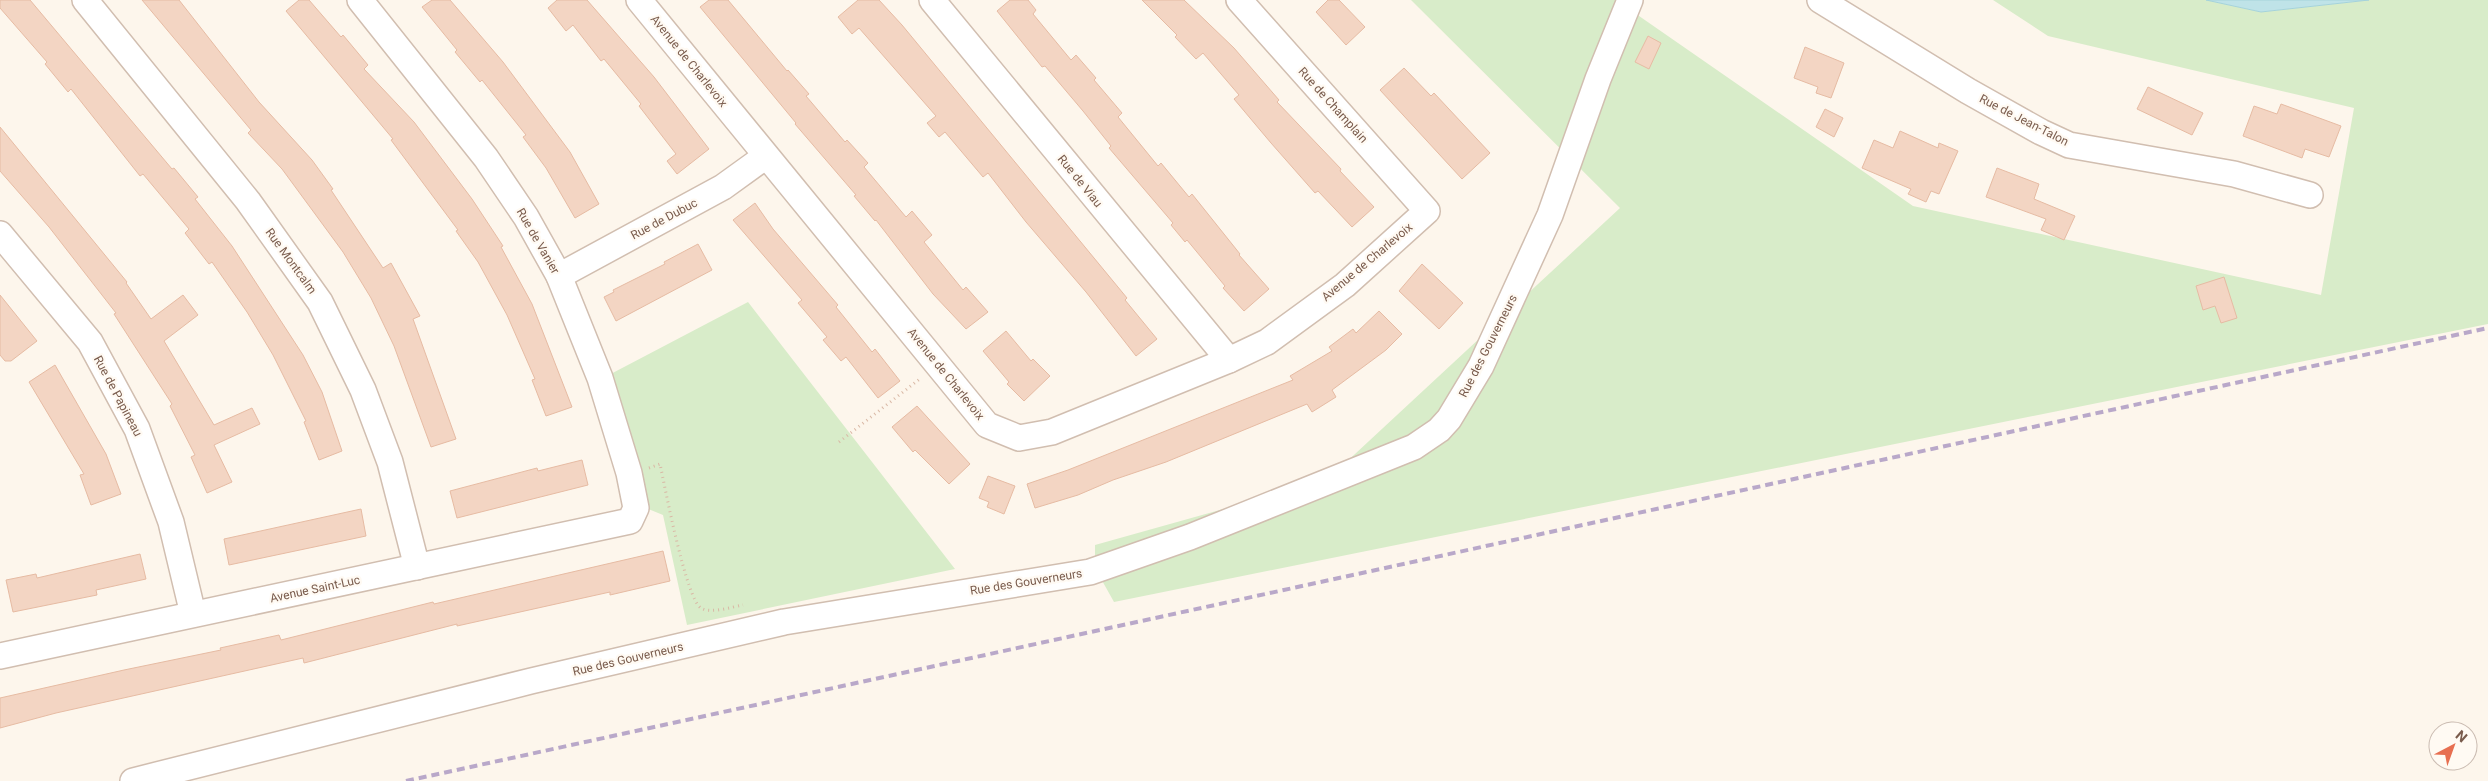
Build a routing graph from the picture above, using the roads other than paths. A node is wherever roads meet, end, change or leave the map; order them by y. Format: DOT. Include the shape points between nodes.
graph roads {
  1 [pos="84,0"];
  2 [pos="360,0"];
  3 [pos="639,0"];
  4 [pos="932,0"];
  5 [pos="1239,0"];
  6 [pos="1630,0"];
  7 [pos="1820,0"];
  8 [pos="766,156"];
  9 [pos="2310,195"];
  10 [pos="1427,210"];
  11 [pos="0,234"];
  12 [pos="559,276"];
  13 [pos="1229,360"];
  14 [pos="630,521"];
  15 [pos="417,567"];
  16 [pos="193,614"];
  17 [pos="0,656"];
  18 [pos="133,781"];
  1 -- 15 [label="street, Rue Montcalm" via="248,201 320,302 363,390 390,462"];
  2 -- 12 [label="street, Rue de Vanier" via="486,158 526,217"];
  3 -- 8 [label="street, Avenue de Charlevoix"];
  4 -- 13 [label="street, Rue de Viau"];
  5 -- 10 [label="street, Rue de Champlain"];
  6 -- 18 [label="street, Rue des Gouverneurs" via="1550,215 1481,366 1444,425 1414,447 1190,537 1090,572 784,622 531,681"];
  7 -- 9 [label="street, Rue de Jean-Talon" via="1968,91 2069,145 2234,174"];
  8 -- 12 [label="street, Rue de Dubuc" via="723,187"];
  8 -- 13 [label="street, Avenue de Charlevoix" via="987,426 1019,438 1052,432"];
  10 -- 13 [label="street, Avenue de Charlevoix" via="1345,284 1267,342"];
  11 -- 16 [label="street, Rue de Papineau" via="90,342 137,430 171,522"];
  12 -- 14 [label="street, Rue de Vanier" via="600,378 629,473 636,508"];
  14 -- 15 [label="street, Avenue Saint-Luc"];
  15 -- 16 [label="street, Avenue Saint-Luc"];
  16 -- 17 [label="street, Avenue Saint-Luc"];
}
